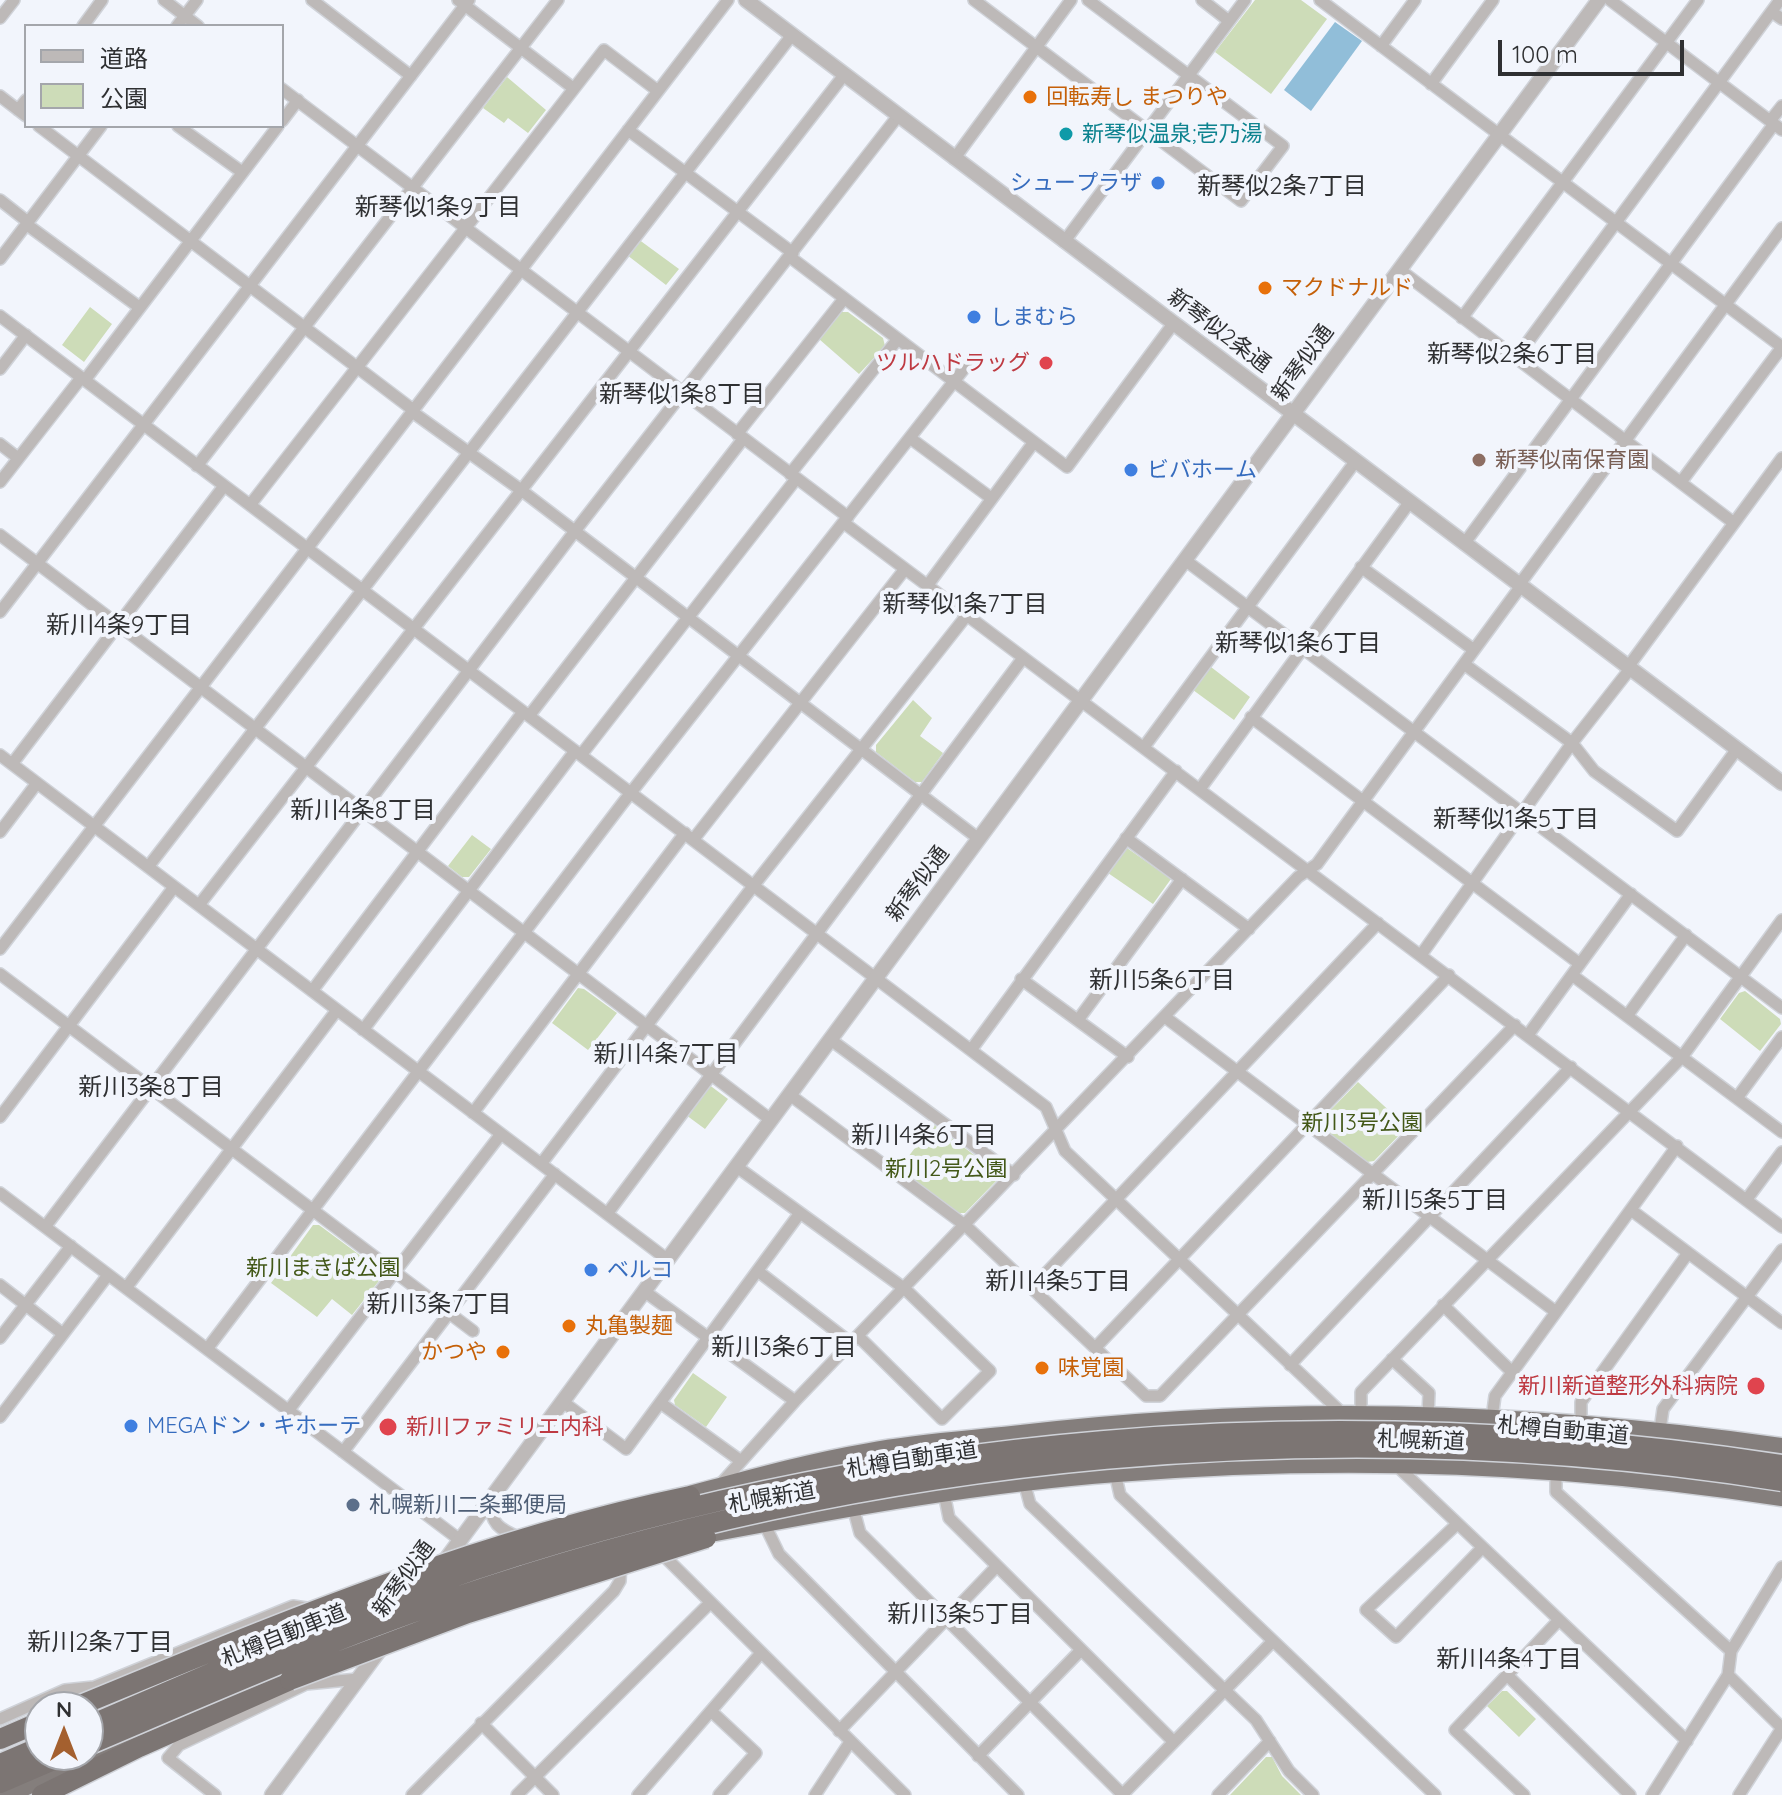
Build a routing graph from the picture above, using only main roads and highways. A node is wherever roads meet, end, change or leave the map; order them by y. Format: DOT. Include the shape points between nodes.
graph roads {
  1 [pos="1782,1447"];
  2 [pos="912,1464"];
  3 [pos="1782,1465"];
  4 [pos="1782,1481"];
  5 [pos="1782,1497"];
  6 [pos="852,1500"];
  7 [pos="104,1696"];
  8 [pos="104,1709"];
  9 [pos="104,1719"];
  10 [pos="24,1726"];
  11 [pos="4,1731"];
  12 [pos="104,1738"];
  13 [pos="24,1744"];
  14 [pos="104,1745"];
  15 [pos="139,1747"];
  16 [pos="104,1753"];
  17 [pos="0,1754"];
  18 [pos="24,1754"];
  19 [pos="0,1764"];
  20 [pos="35,1771"];
  21 [pos="49,1771"];
  22 [pos="0,1783"];
  23 [pos="6,1795"];
  24 [pos="42,1795"];
  1 -- 8 [label="highway, 札幌新道" via="1581,1422 1361,1412 1109,1423 869,1451 585,1522 337,1613"];
  2 -- 3 [label="highway, 札樽自動車道, bridge" via="1112,1439 1303,1429 1498,1434 1656,1446"];
  2 -- 7 [label="highway, bridge" via="712,1491 533,1534 334,1603"];
  2 -- 9 [label="highway, 札樽自動車道, bridge" via="701,1506 452,1578 320,1627"];
  4 -- 6 [label="highway, 札樽自動車道, bridge" via="1670,1463 1490,1449 1285,1446 972,1474"];
  5 -- 6 [label="highway, 札幌新道" via="1556,1471 1303,1463 1115,1473"];
  6 -- 12 [label="highway, 札樽自動車道, bridge" via="706,1524 448,1599 332,1641"];
  6 -- 14 [label="highway, 札幌新道" via="530,1582 396,1629"];
  6 -- 15 [label="highway, bridge" via="468,1613 290,1680"];
  10 -- 11 [label="highway"];
  13 -- 17 [label="highway"];
  15 -- 16 [label="highway"];
  15 -- 24 [label="highway"];
  18 -- 19 [label="highway"];
  20 -- 22 [label="highway"];
  21 -- 23 [label="highway, 札幌新道"];
}
